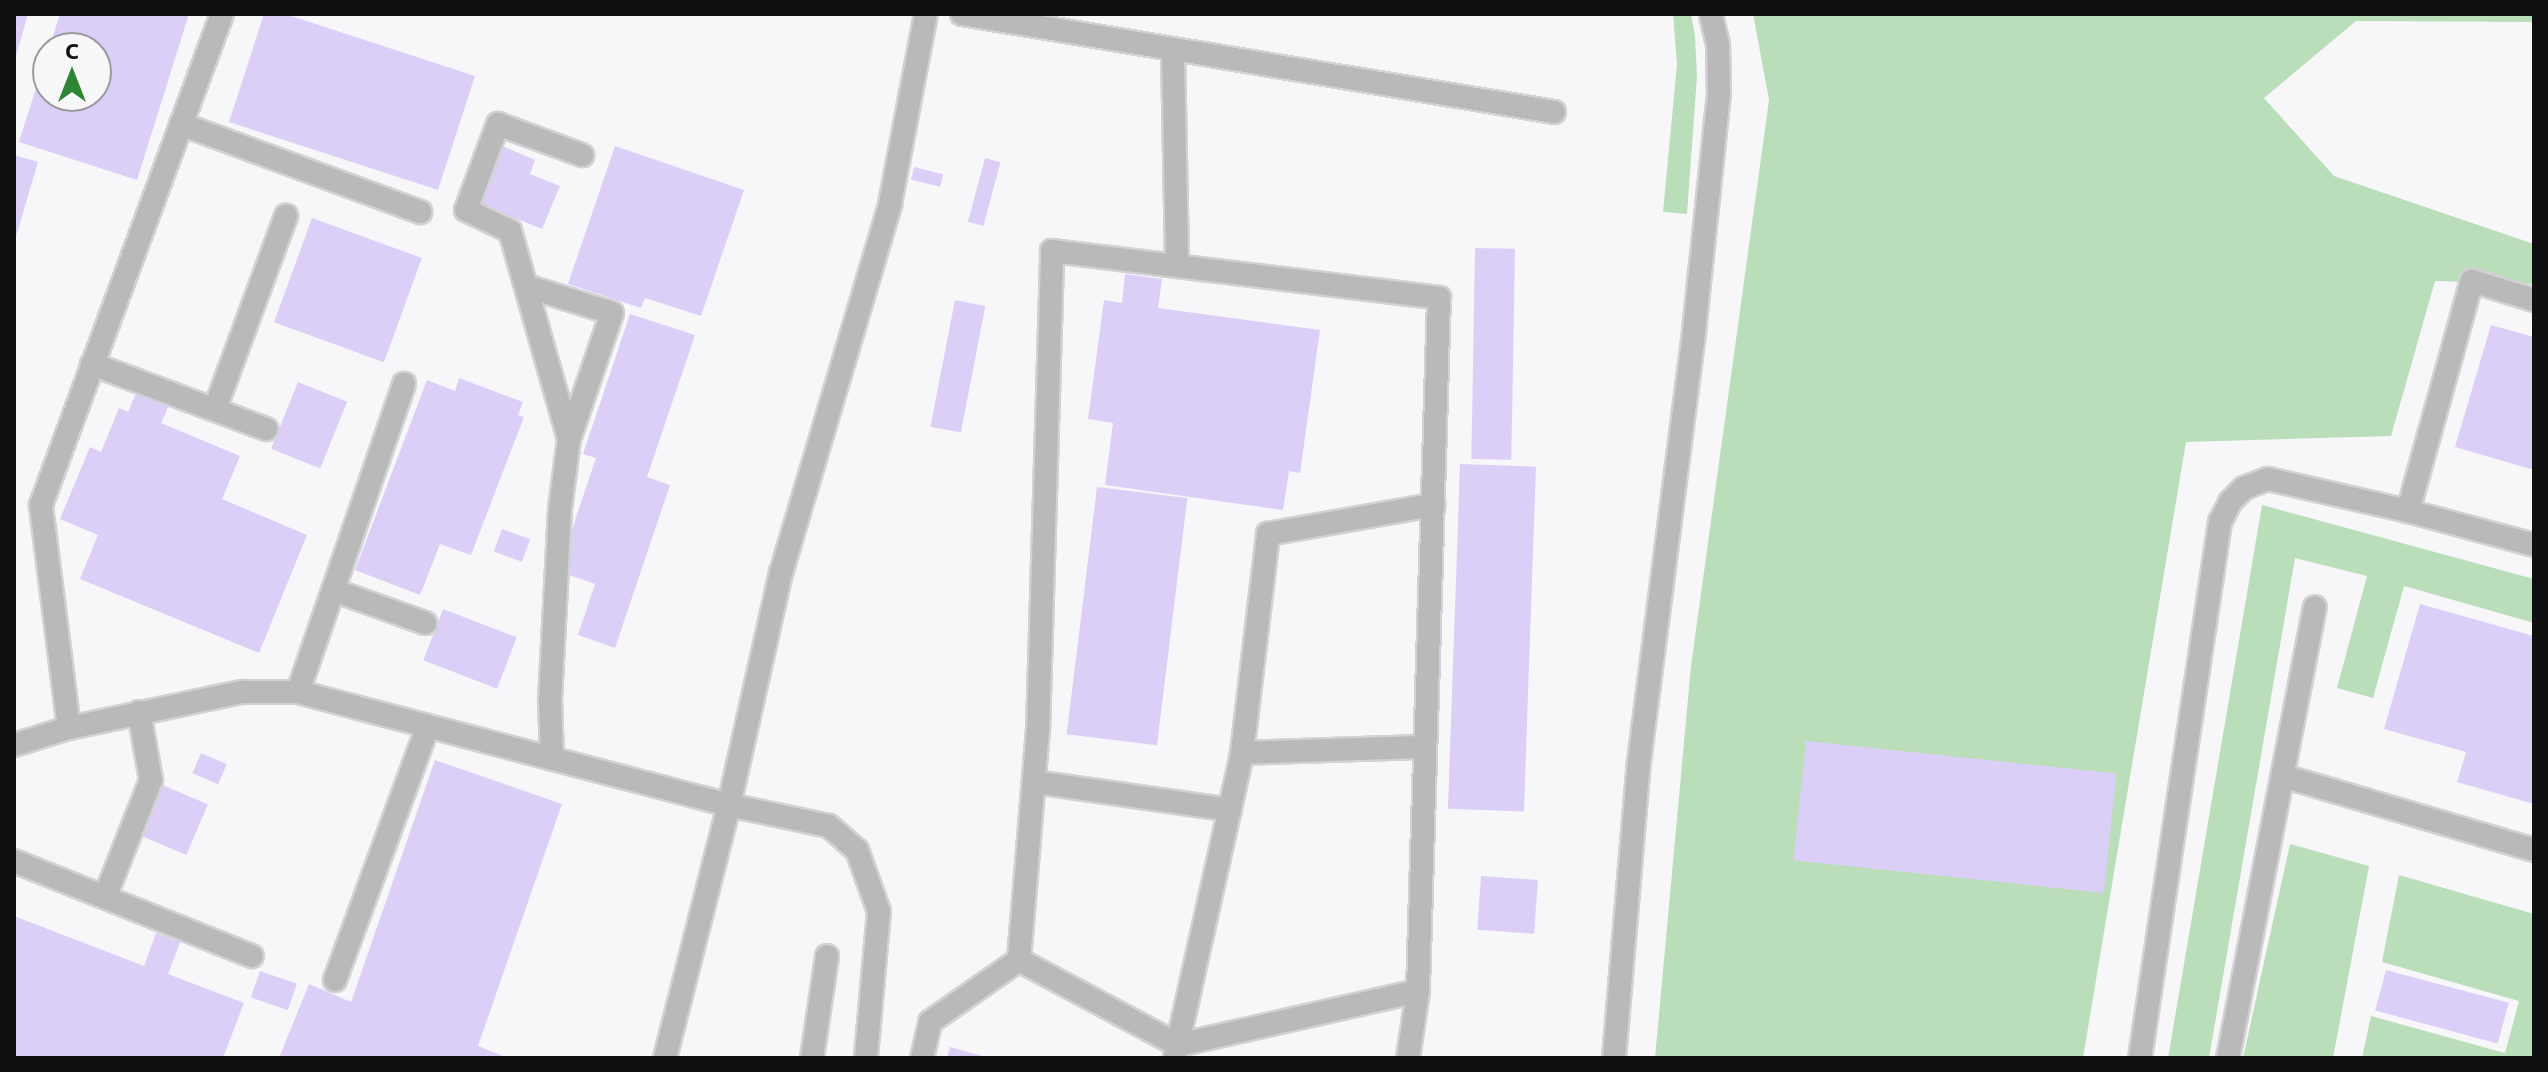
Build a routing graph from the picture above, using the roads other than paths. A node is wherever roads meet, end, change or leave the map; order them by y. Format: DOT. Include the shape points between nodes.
graph roads {
  1 [pos="222,14"];
  2 [pos="926,14"];
  3 [pos="962,14"];
  4 [pos="1711,14"];
  5 [pos="1173,52"];
  6 [pos="1554,112"];
  7 [pos="181,124"];
  8 [pos="582,155"];
  9 [pos="420,212"];
  10 [pos="286,216"];
  11 [pos="1177,266"];
  12 [pos="526,286"];
  13 [pos="2534,300"];
  14 [pos="92,364"];
  15 [pos="404,384"];
  16 [pos="215,409"];
  17 [pos="266,429"];
  18 [pos="569,439"];
  19 [pos="1433,505"];
  20 [pos="2408,511"];
  21 [pos="2534,545"];
  22 [pos="333,590"];
  23 [pos="2315,607"];
  24 [pos="425,623"];
  25 [pos="298,692"];
  26 [pos="139,712"];
  27 [pos="428,726"];
  28 [pos="69,728"];
  29 [pos="14,745"];
  30 [pos="1424,747"];
  31 [pos="1242,753"];
  32 [pos="552,759"];
  33 [pos="2283,776"];
  34 [pos="1034,782"];
  35 [pos="729,805"];
  36 [pos="1230,810"];
  37 [pos="2534,850"];
  38 [pos="14,861"];
  39 [pos="105,897"];
  40 [pos="252,956"];
  41 [pos="827,956"];
  42 [pos="1019,960"];
  43 [pos="335,980"];
  44 [pos="1418,991"];
  45 [pos="1176,1051"];
  46 [pos="665,1058"];
  47 [pos="812,1058"];
  48 [pos="866,1058"];
  49 [pos="922,1058"];
  50 [pos="1408,1058"];
  51 [pos="1614,1058"];
  52 [pos="2140,1058"];
  53 [pos="2228,1058"];
  1 -- 7 [label="lane"];
  2 -- 35 [label="lane" via="890,204 781,573"];
  3 -- 5 [label="lane"];
  4 -- 51 [label="lane" via="1719,95 1639,762"];
  5 -- 6 [label="lane"];
  5 -- 11 [label="lane"];
  7 -- 9 [label="lane"];
  7 -- 14 [label="lane"];
  8 -- 12 [label="lane" via="498,124 466,210 510,231"];
  10 -- 16 [label="lane"];
  11 -- 19 [label="lane" via="1439,298"];
  11 -- 34 [label="lane" via="1052,251"];
  12 -- 18 [label="lane"];
  12 -- 18 [label="lane" via="612,313"];
  13 -- 20 [label="lane" via="2472,281"];
  14 -- 16 [label="lane"];
  14 -- 28 [label="lane" via="41,505"];
  15 -- 22 [label="lane"];
  16 -- 17 [label="lane"];
  18 -- 32 [label="lane" via="560,509"];
  19 -- 30 [label="lane"];
  19 -- 31 [label="lane" via="1268,534"];
  20 -- 21 [label="lane"];
  20 -- 52 [label="lane" via="2268,479 2244,488 2220,522"];
  22 -- 24 [label="lane"];
  22 -- 25 [label="lane"];
  23 -- 33 [label="lane"];
  25 -- 26 [label="lane" via="242,692"];
  25 -- 27 [label="lane"];
  26 -- 28 [label="lane"];
  26 -- 39 [label="lane" via="151,780"];
  27 -- 32 [label="lane"];
  27 -- 43 [label="lane"];
  28 -- 29 [label="lane"];
  30 -- 31 [label="lane"];
  30 -- 44 [label="lane"];
  31 -- 36 [label="lane"];
  32 -- 35 [label="lane"];
  33 -- 37 [label="lane"];
  33 -- 53 [label="lane"];
  34 -- 36 [label="lane"];
  34 -- 42 [label="lane"];
  35 -- 46 [label="lane"];
  35 -- 48 [label="lane" via="829,826 857,850 879,911"];
  36 -- 45 [label="lane"];
  38 -- 39 [label="lane"];
  39 -- 40 [label="lane"];
  41 -- 47 [label="lane"];
  42 -- 45 [label="lane"];
  42 -- 49 [label="lane" via="930,1022"];
  44 -- 45 [label="lane"];
  44 -- 50 [label="lane"];
}
